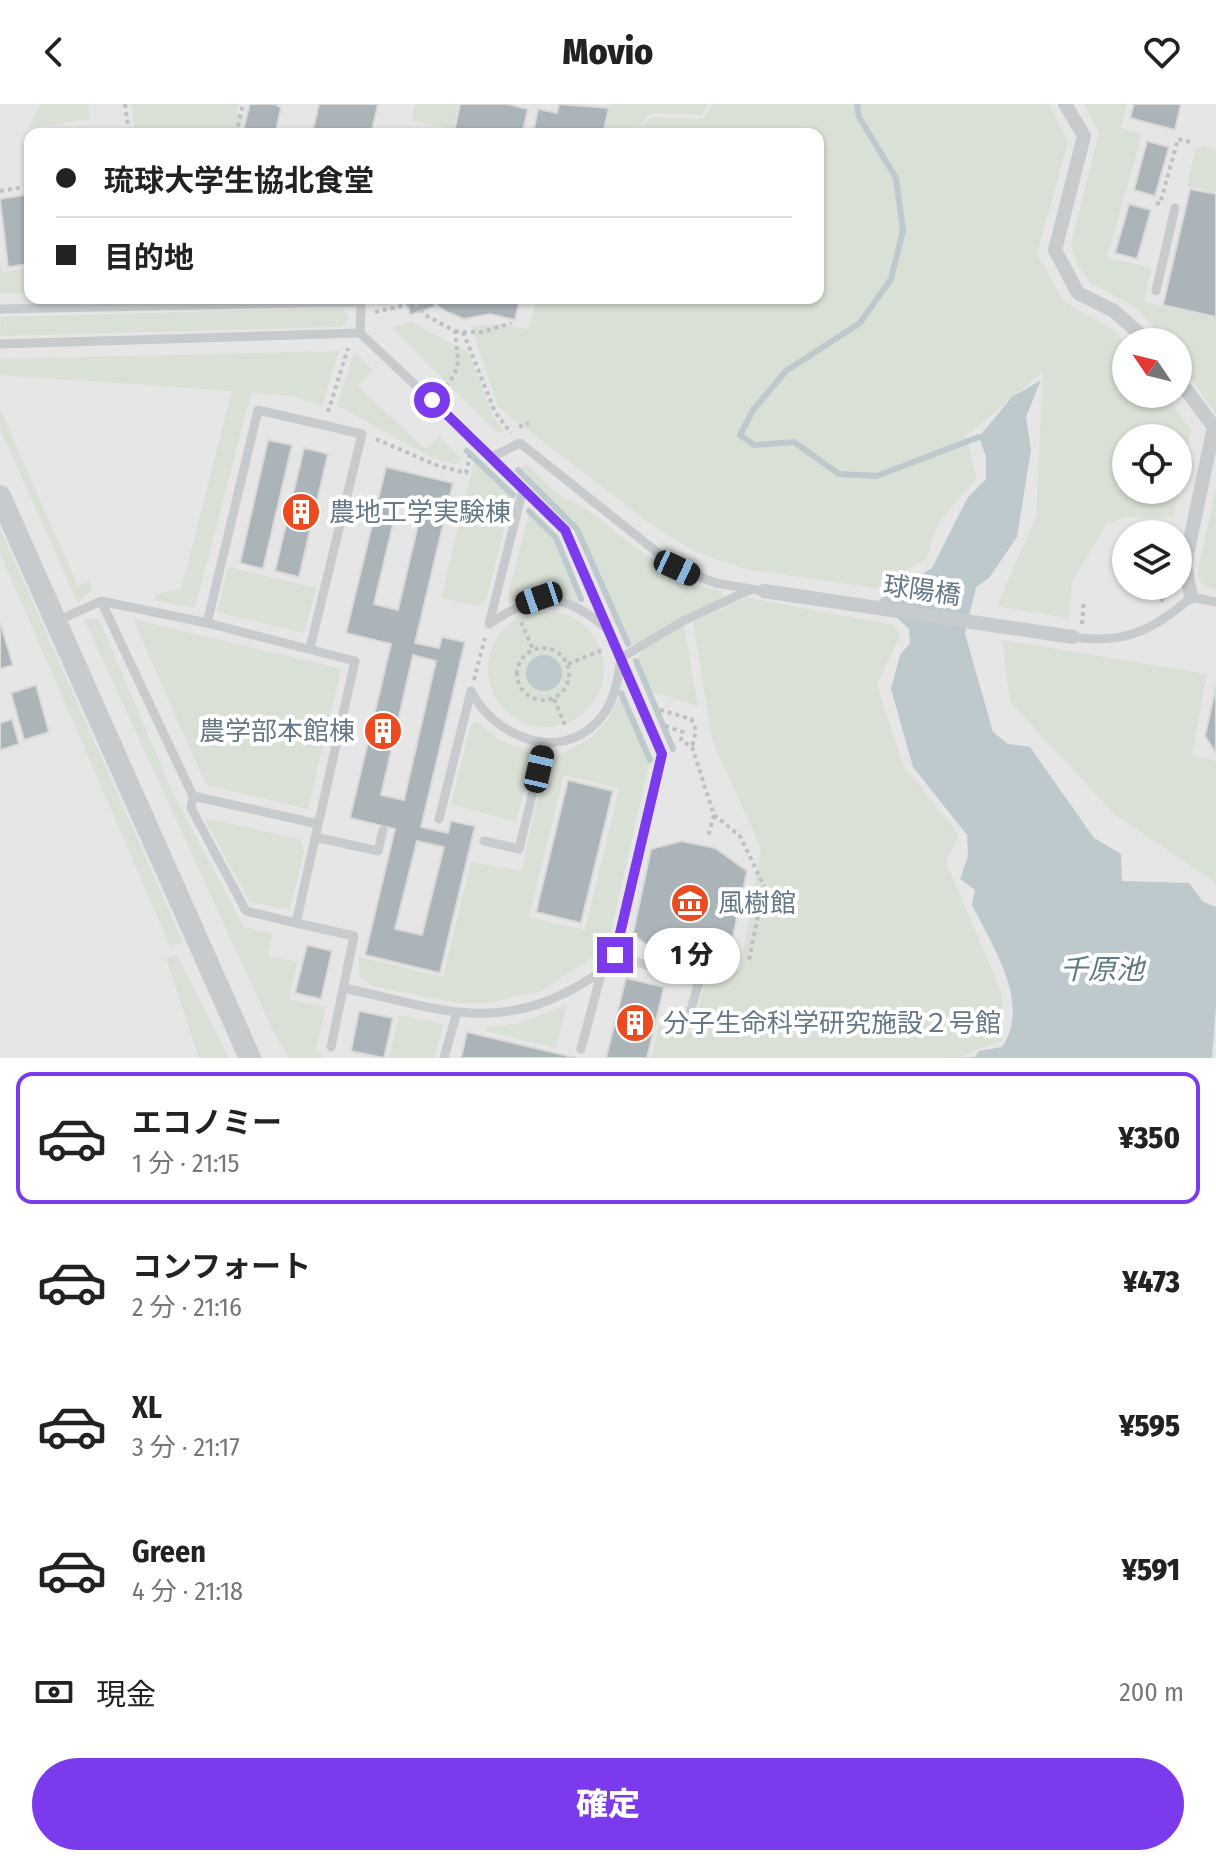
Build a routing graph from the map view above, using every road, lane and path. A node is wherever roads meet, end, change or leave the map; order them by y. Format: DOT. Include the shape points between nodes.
graph roads {
  1 [pos="125,104"];
  2 [pos="1065,104"];
  3 [pos="128,128"];
  4 [pos="1190,142"];
  5 [pos="24,187"];
  6 [pos="0,191"];
  7 [pos="1156,203"];
  8 [pos="1175,208"];
  9 [pos="1156,291"];
  10 [pos="258,304"];
  11 [pos="361,304"];
  12 [pos="415,304"];
  13 [pos="0,309"];
  14 [pos="361,314"];
  15 [pos="511,323"];
  16 [pos="1133,328"];
  17 [pos="455,331"];
  18 [pos="463,332"];
  19 [pos="360,333"];
  20 [pos="0,344"];
  21 [pos="349,346"];
  22 [pos="1192,398"];
  23 [pos="432,400"];
  24 [pos="324,425"];
  25 [pos="362,434"];
  26 [pos="473,439"];
  27 [pos="520,443"];
  28 [pos="492,457"];
  29 [pos="523,489"];
  30 [pos="0,496"];
  31 [pos="1192,531"];
  32 [pos="758,590"];
  33 [pos="1192,597"];
  34 [pos="1084,600"];
  35 [pos="1162,600"];
  36 [pos="1188,600"];
  37 [pos="101,601"];
  38 [pos="1216,602"];
  39 [pos="514,607"];
  40 [pos="1177,610"];
  41 [pos="55,622"];
  42 [pos="207,623"];
  43 [pos="489,624"];
  44 [pos="608,631"];
  45 [pos="1077,638"];
  46 [pos="615,645"];
  47 [pos="310,648"];
  48 [pos="533,649"];
  49 [pos="621,658"];
  50 [pos="568,664"];
  51 [pos="471,691"];
  52 [pos="554,699"];
  53 [pos="640,705"];
  54 [pos="647,721"];
  55 [pos="571,739"];
  56 [pos="545,742"];
  57 [pos="692,747"];
  58 [pos="193,796"];
  59 [pos="714,815"];
  60 [pos="439,819"];
  61 [pos="318,824"];
  62 [pos="383,830"];
  63 [pos="315,837"];
  64 [pos="708,837"];
  65 [pos="484,841"];
  66 [pos="296,923"];
  67 [pos="615,955"];
  68 [pos="749,960"];
  69 [pos="601,974"];
  70 [pos="344,988"];
  71 [pos="457,1012"];
  72 [pos="687,1023"];
  73 [pos="331,1047"];
  74 [pos="581,1049"];
  75 [pos="250,1058"];
  76 [pos="444,1058"];
  1 -- 3 [label="path"];
  2 -- 16 [label="street" via="1084,136 1055,250 1078,293 1114,311"];
  4 -- 7 [label="path" via="1178,139 1160,204"];
  5 -- 6 [label="path"];
  8 -- 9 [label="lane"];
  10 -- 13 [label="lane"];
  11 -- 14 [label="lane"];
  12 -- 14 [label="path"];
  12 -- 17 [label="path"];
  14 -- 19 [label="lane"];
  15 -- 18 [label="path"];
  17 -- 18 [label="path"];
  17 -- 23 [label="path" via="457,376"];
  18 -- 27 [label="path" via="495,412"];
  19 -- 20 [label="lane"];
  19 -- 23 [label="lane"];
  21 -- 24 [label="path"];
  22 -- 31 [label="street" via="1214,427"];
  23 -- 26 [label="lane"];
  24 -- 25 [label="lane"];
  24 -- 42 [label="lane" via="258,410"];
  25 -- 26 [label="path" via="466,473"];
  25 -- 47 [label="lane"];
  26 -- 28 [label="lane"];
  27 -- 28 [label="lane"];
  27 -- 32 [label="lane" via="677,568 716,583"];
  28 -- 29 [label="lane"];
  29 -- 43 [label="lane"];
  29 -- 44 [label="lane" via="565,530"];
  30 -- 41 [label="street"];
  32 -- 45 [label="street, 球陽橋"];
  32 -- 49 [label="lane" via="683,621"];
  33 -- 38 [label="lane"];
  34 -- 45 [label="path"];
  35 -- 40 [label="path"];
  36 -- 40 [label="lane"];
  37 -- 41 [label="lane"];
  37 -- 42 [label="lane"];
  37 -- 58 [label="lane"];
  39 -- 43 [label="lane"];
  39 -- 44 [label="lane" via="539,598 564,601"];
  39 -- 48 [label="path"];
  40 -- 45 [label="lane" via="1133,636"];
  41 -- 75 [label="street"];
  42 -- 47 [label="lane"];
  43 -- 51 [label="path"];
  44 -- 46 [label="lane"];
  46 -- 49 [label="lane"];
  46 -- 50 [label="path"];
  47 -- 61 [label="lane" via="355,661"];
  48 -- 50 [label="path" via="552,649"];
  48 -- 52 [label="path" via="518,666 519,684 534,699"];
  49 -- 53 [label="lane"];
  49 -- 55 [label="lane" via="616,691 597,722"];
  50 -- 52 [label="path" via="568,682"];
  51 -- 56 [label="lane" via="500,727 517,737"];
  51 -- 60 [label="lane"];
  52 -- 55 [label="path"];
  53 -- 54 [label="lane"];
  53 -- 57 [label="path" via="691,719 696,730"];
  54 -- 57 [label="path" via="680,730 681,740"];
  54 -- 67 [label="lane" via="662,754"];
  55 -- 56 [label="lane"];
  56 -- 65 [label="lane" via="519,849"];
  57 -- 59 [label="path"];
  58 -- 61 [label="lane"];
  58 -- 66 [label="lane" via="191,808 246,911"];
  59 -- 64 [label="path"];
  59 -- 68 [label="path" via="740,836 764,886"];
  61 -- 63 [label="lane"];
  62 -- 63 [label="lane" via="378,851"];
  63 -- 66 [label="lane"];
  66 -- 70 [label="lane" via="354,936"];
  67 -- 69 [label="lane"];
  67 -- 72 [label="lane" via="699,982"];
  69 -- 71 [label="lane" via="533,1008 487,1016"];
  69 -- 74 [label="lane"];
  70 -- 71 [label="lane"];
  70 -- 73 [label="lane"];
  71 -- 76 [label="lane"];
}
